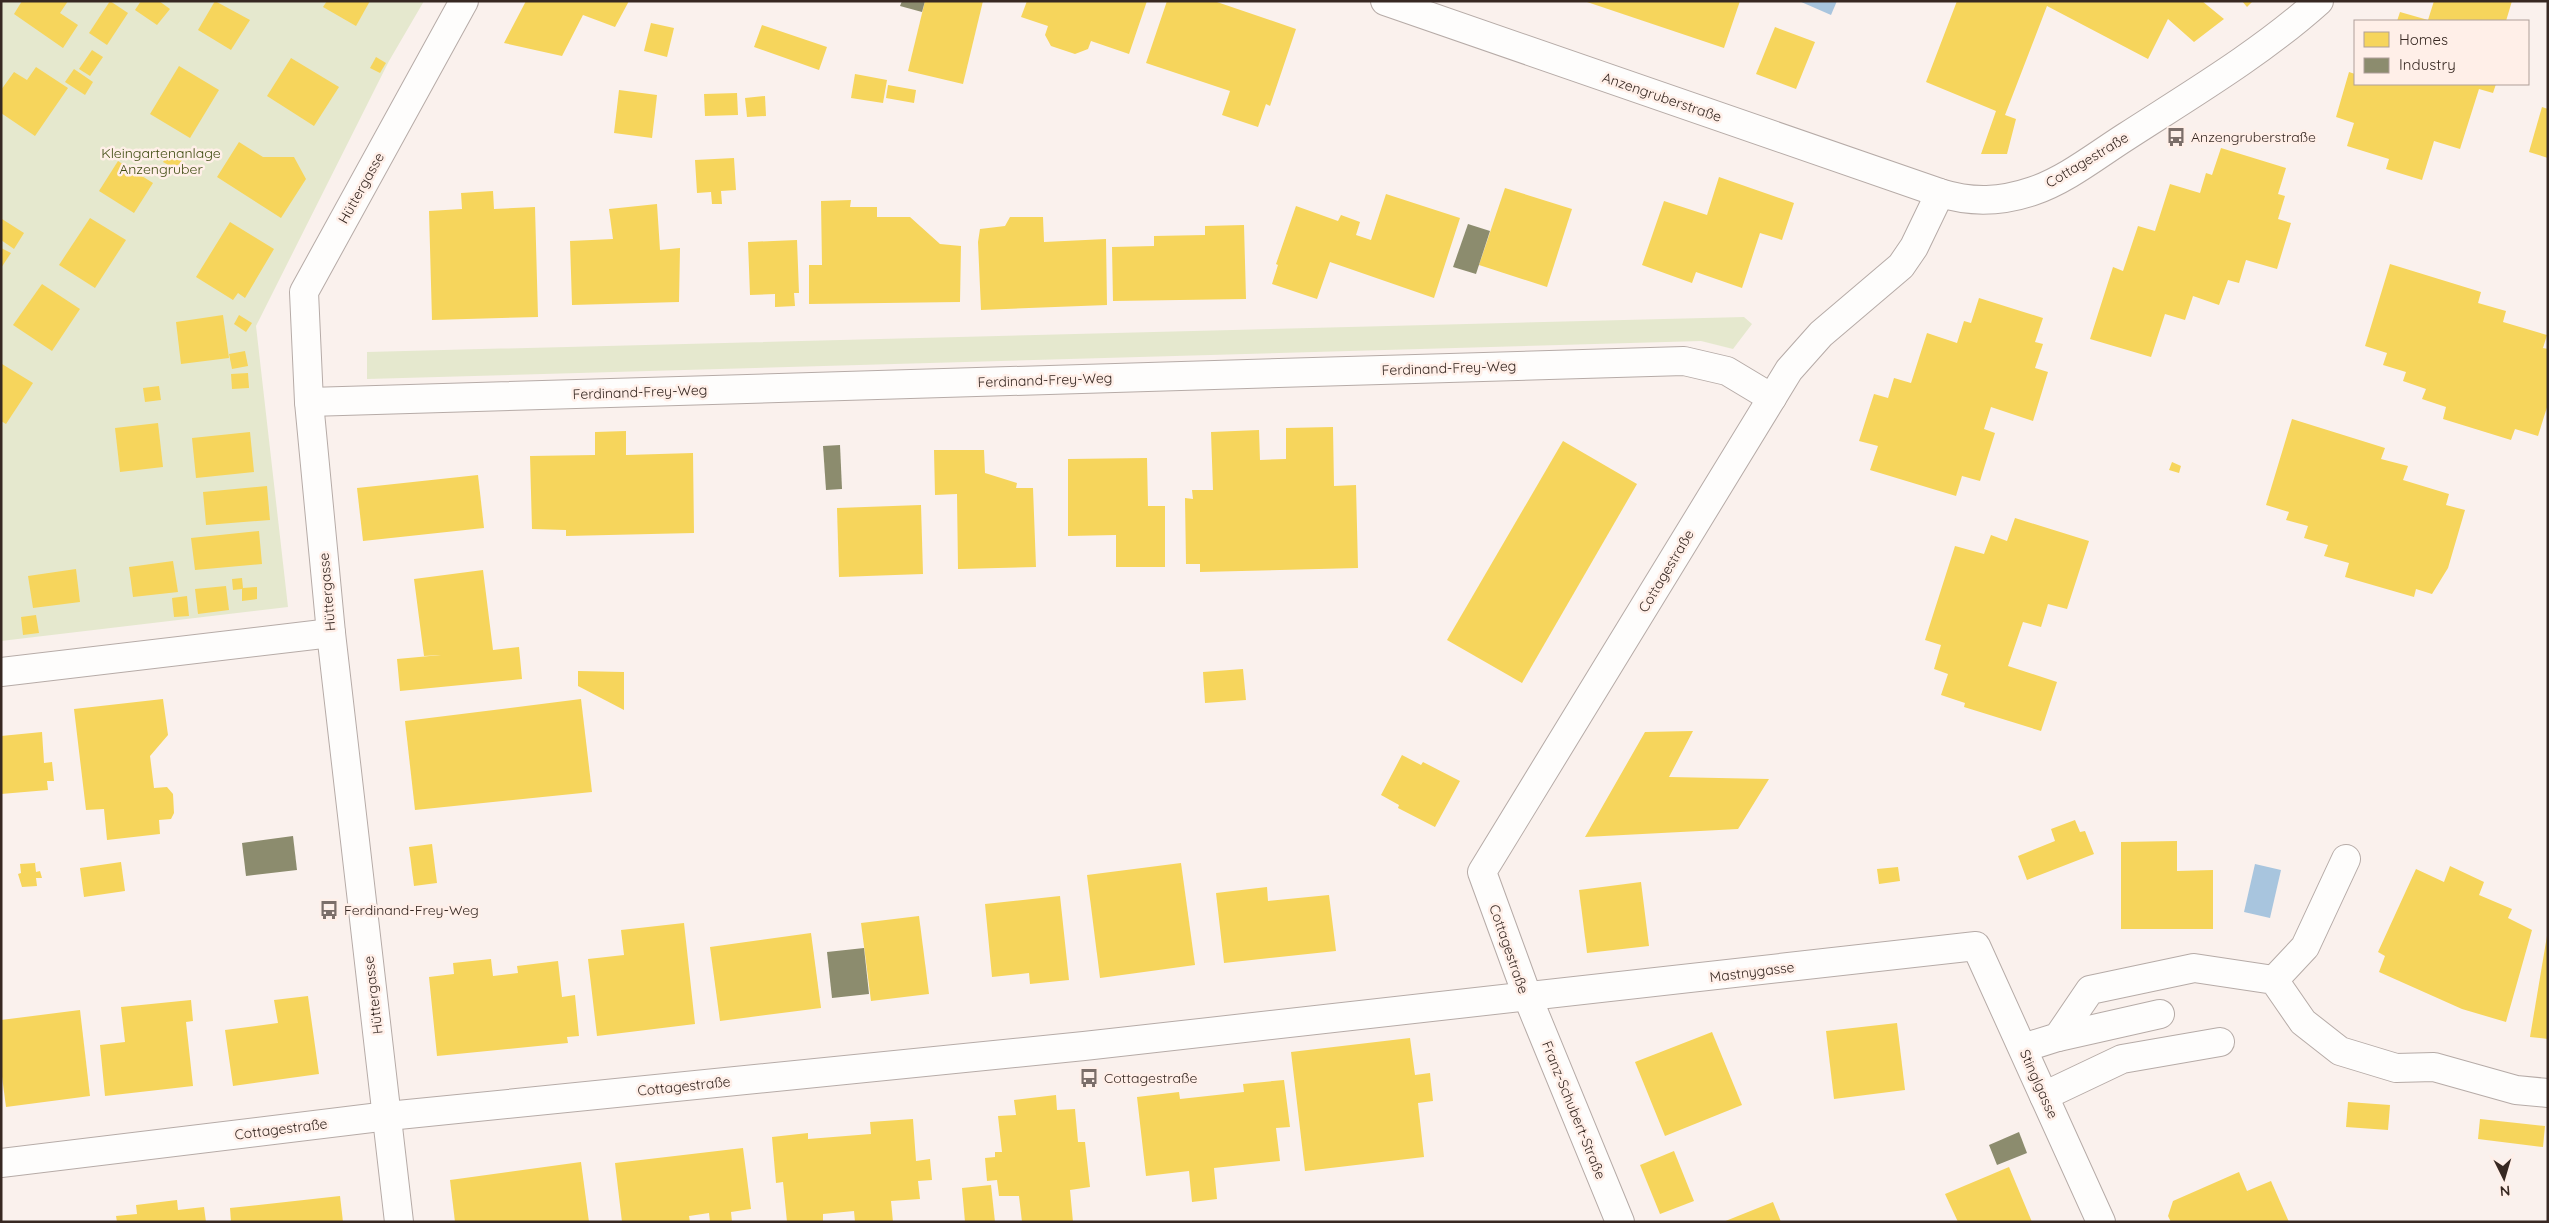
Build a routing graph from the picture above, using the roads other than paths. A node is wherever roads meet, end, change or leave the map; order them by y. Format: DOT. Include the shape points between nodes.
graph roads {
  1 [pos="464,1"];
  2 [pos="1385,1"];
  3 [pos="2319,1"];
  4 [pos="1940,193"];
  5 [pos="1772,398"];
  6 [pos="309,402"];
  7 [pos="331,633"];
  8 [pos="1,672"];
  9 [pos="2346,859"];
  10 [pos="1976,946"];
  11 [pos="2274,980"];
  12 [pos="1528,998"];
  13 [pos="2160,1014"];
  14 [pos="2058,1037"];
  15 [pos="2220,1042"];
  16 [pos="2022,1048"];
  17 [pos="2548,1093"];
  18 [pos="2044,1096"];
  19 [pos="388,1116"];
  20 [pos="1,1162"];
  21 [pos="399,1222"];
  22 [pos="1620,1222"];
  23 [pos="2101,1222"];
  1 -- 6 [label="street, Hüttergasse" via="304,292"];
  2 -- 4 [label="street, Anzengruberstraße"];
  3 -- 4 [label="street, Cottagestraße" via="2226,71 2051,183 2035,191 1999,200 1971,200"];
  4 -- 5 [label="street, Cottagestraße" via="1914,247 1901,266 1809,346"];
  5 -- 6 [label="street, Ferdinand-Frey-Weg" via="1727,371 1684,361"];
  5 -- 12 [label="street, Cottagestraße" via="1482,872"];
  6 -- 7 [label="street, Hüttergasse"];
  7 -- 8 [label="street"];
  7 -- 19 [label="street, Hüttergasse"];
  9 -- 11 [label="street" via="2305,946"];
  10 -- 12 [label="street, Mastnygasse"];
  10 -- 16 [label="street, Stinglgasse"];
  11 -- 14 [label="street" via="2194,968 2090,990"];
  11 -- 17 [label="street" via="2303,1022 2340,1051 2396,1068 2434,1067 2516,1090"];
  12 -- 19 [label="street, Cottagestraße"];
  12 -- 22 [label="street, Franz-Schubert-Straße"];
  13 -- 14 [label="street"];
  14 -- 16 [label="street"];
  15 -- 18 [label="street" via="2122,1059"];
  16 -- 18 [label="street, Stinglgasse"];
  18 -- 23 [label="street, Stinglgasse"];
  19 -- 20 [label="street, Cottagestraße"];
  19 -- 21 [label="street, Hüttergasse"];
}
